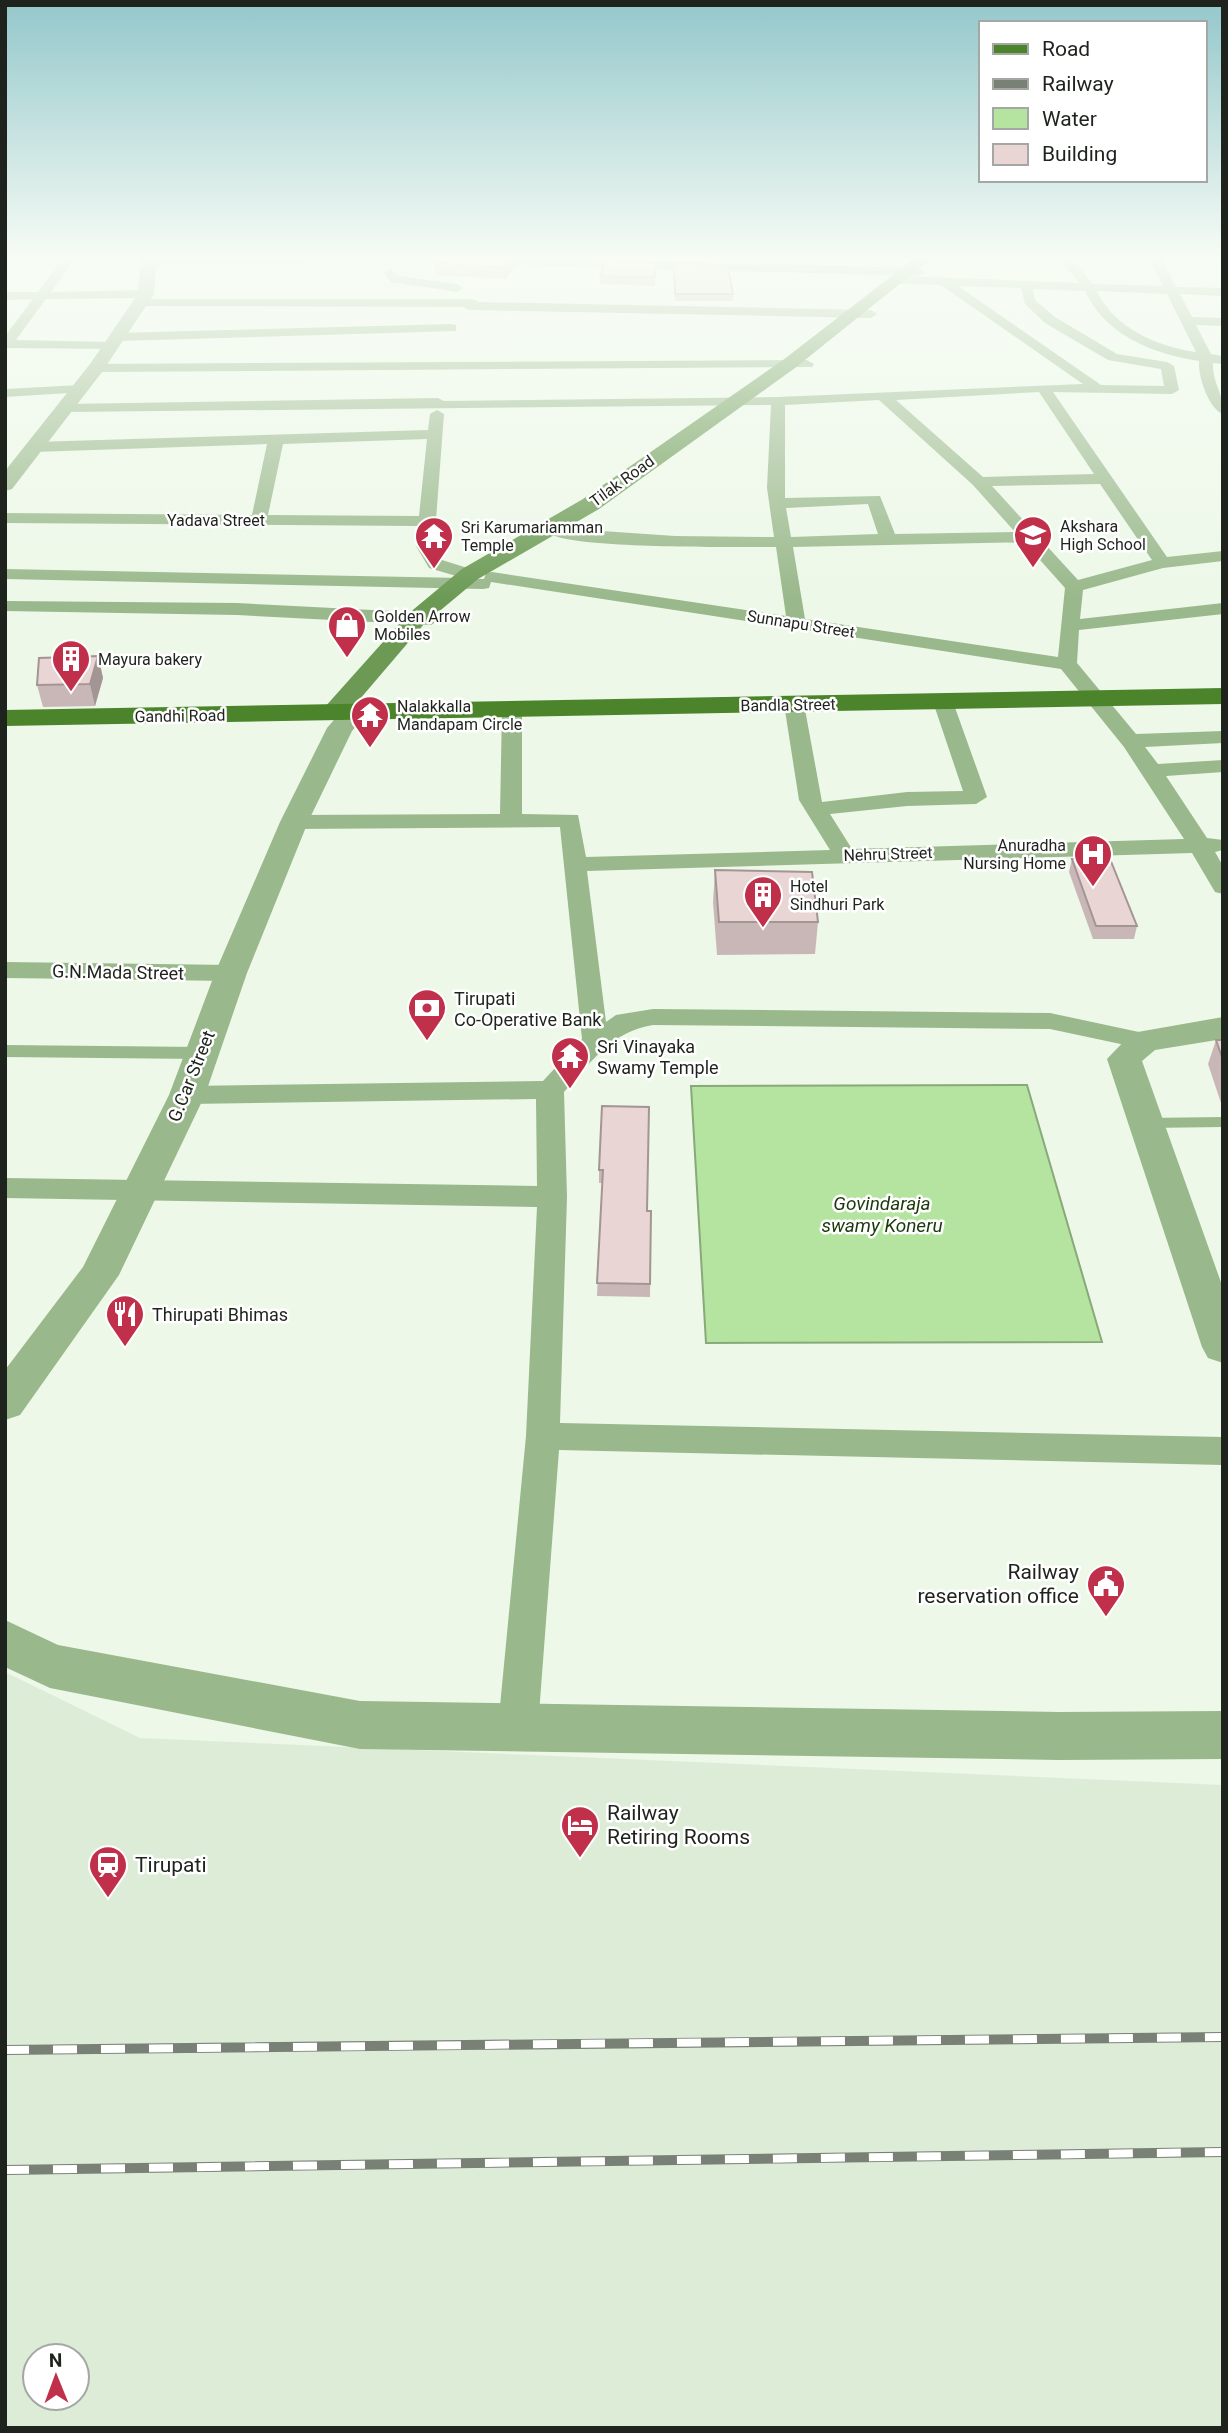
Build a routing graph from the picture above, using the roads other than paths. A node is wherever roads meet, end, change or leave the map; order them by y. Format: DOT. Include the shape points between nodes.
graph roads {
  1 [pos="93,372"];
  2 [pos="449,372"];
  3 [pos="606,372"];
  4 [pos="792,372"];
  5 [pos="1074,372"];
  6 [pos="1174,372"];
  7 [pos="1205,374"];
  8 [pos="1223,375"];
  9 [pos="783,379"];
  10 [pos="1095,386"];
  11 [pos="1043,388"];
  12 [pos="80,389"];
  13 [pos="1199,391"];
  14 [pos="5,393"];
  15 [pos="740,395"];
  16 [pos="883,396"];
  17 [pos="438,404"];
  18 [pos="65,408"];
  19 [pos="1223,410"];
  20 [pos="436,434"];
  21 [pos="276,439"];
  22 [pos="34,447"];
  23 [pos="7,479"];
  24 [pos="1102,479"];
  25 [pos="979,482"];
  26 [pos="778,503"];
  27 [pos="5,518"];
  28 [pos="259,520"];
  29 [pos="427,521"];
  30 [pos="558,533"];
  31 [pos="1029,537"];
  32 [pos="888,540"];
  33 [pos="783,542"];
  34 [pos="1223,556"];
  35 [pos="1162,563"];
  36 [pos="5,574"];
  37 [pos="478,580"];
  38 [pos="1074,587"];
  39 [pos="5,606"];
  40 [pos="1223,608"];
  41 [pos="423,619"];
  42 [pos="796,623"];
  43 [pos="1070,626"];
  44 [pos="1067,664"];
  45 [pos="1223,696"];
  46 [pos="1097,697"];
  47 [pos="943,702"];
  48 [pos="794,704"];
  49 [pos="512,710"];
  50 [pos="5,718"];
  51 [pos="342,718"];
  52 [pos="1223,737"];
  53 [pos="1129,741"];
  54 [pos="1223,766"];
  55 [pos="1149,771"];
  56 [pos="815,809"];
  57 [pos="511,821"];
  58 [pos="294,822"];
  59 [pos="1211,845"];
  60 [pos="845,856"];
  61 [pos="575,863"];
  62 [pos="1223,887"];
  63 [pos="5,970"];
  64 [pos="231,973"];
  65 [pos="1223,1028"];
  66 [pos="595,1041"];
  67 [pos="1144,1041"];
  68 [pos="5,1051"];
  69 [pos="201,1053"];
  70 [pos="550,1090"];
  71 [pos="187,1095"];
  72 [pos="1223,1122"];
  73 [pos="1146,1123"];
  74 [pos="5,1188"];
  75 [pos="137,1192"];
  76 [pos="552,1196"];
  77 [pos="1223,1347"];
  78 [pos="5,1403"];
  79 [pos="543,1436"];
  80 [pos="1223,1451"];
  81 [pos="5,1642"];
  82 [pos="518,1727"];
  83 [pos="1223,1735"];
  1 -- 12 [label="street"];
  2 -- 17 [label="street"];
  3 -- 9 [label="street"];
  4 -- 9 [label="main road, Tilak Road"];
  5 -- 10 [label="street"];
  6 -- 13 [label="street"];
  7 -- 8 [label="street"];
  7 -- 13 [label="street"];
  9 -- 15 [label="main road, Tilak Road"];
  9 -- 16 [label="street"];
  9 -- 26 [label="street"];
  10 -- 11 [label="street"];
  10 -- 13 [label="street"];
  11 -- 16 [label="street"];
  11 -- 24 [label="street"];
  12 -- 14 [label="street"];
  12 -- 18 [label="street"];
  13 -- 19 [label="street"];
  15 -- 17 [label="street"];
  15 -- 30 [label="main road, Tilak Road"];
  15 -- 37 [label="main road, Tilak Road"];
  16 -- 25 [label="street"];
  17 -- 18 [label="street"];
  17 -- 20 [label="street"];
  18 -- 22 [label="street"];
  20 -- 21 [label="street"];
  20 -- 29 [label="street"];
  21 -- 22 [label="street"];
  21 -- 28 [label="street"];
  22 -- 23 [label="street"];
  24 -- 25 [label="street"];
  24 -- 35 [label="street"];
  25 -- 31 [label="street"];
  26 -- 32 [label="street" via="874,499"];
  26 -- 33 [label="street"];
  27 -- 28 [label="street, Yadava Street"];
  28 -- 29 [label="street, Yadava Street"];
  29 -- 37 [label="street" via="425,547 435,564"];
  30 -- 33 [label="street" via="628,541"];
  30 -- 37 [label="main road, Tilak Road"];
  31 -- 32 [label="street"];
  31 -- 38 [label="street"];
  32 -- 33 [label="street"];
  33 -- 42 [label="street"];
  34 -- 35 [label="street"];
  35 -- 38 [label="street"];
  36 -- 37 [label="street"];
  37 -- 41 [label="main road, Tilak Road"];
  37 -- 42 [label="street, Sunnapu Street"];
  38 -- 43 [label="street"];
  39 -- 41 [label="street" via="237,609"];
  40 -- 43 [label="street"];
  41 -- 51 [label="main road, Tilak Road"];
  42 -- 44 [label="street, Sunnapu Street"];
  43 -- 44 [label="street"];
  44 -- 46 [label="street"];
  45 -- 46 [label="main road, Bandla Street"];
  46 -- 47 [label="main road, Bandla Street"];
  46 -- 53 [label="street"];
  47 -- 48 [label="main road, Bandla Street"];
  47 -- 56 [label="street" via="976,797"];
  48 -- 49 [label="main road, Bandla Street"];
  48 -- 56 [label="street"];
  49 -- 51 [label="main road, Bandla Street"];
  49 -- 57 [label="street"];
  50 -- 51 [label="main road, Gandhi Road"];
  51 -- 58 [label="street, G.Car Street"];
  52 -- 53 [label="street"];
  53 -- 55 [label="street"];
  54 -- 55 [label="street"];
  55 -- 59 [label="street"];
  56 -- 60 [label="street"];
  57 -- 58 [label="street"];
  57 -- 61 [label="street" via="570,820"];
  58 -- 64 [label="street, G.Car Street"];
  59 -- 60 [label="street, Nehru Street"];
  59 -- 62 [label="street"];
  60 -- 61 [label="street, Nehru Street"];
  61 -- 66 [label="street"];
  63 -- 64 [label="street, G.N.Mada Street"];
  64 -- 69 [label="street, G.Car Street"];
  65 -- 67 [label="street"];
  66 -- 67 [label="street" via="625,1021 667,1017 1050,1021"];
  66 -- 70 [label="street"];
  67 -- 73 [label="street" via="1124,1059"];
  68 -- 69 [label="street"];
  69 -- 71 [label="street, G.Car Street"];
  70 -- 71 [label="street"];
  70 -- 76 [label="street"];
  71 -- 75 [label="street, G.Car Street"];
  72 -- 73 [label="lane"];
  73 -- 77 [label="street"];
  74 -- 75 [label="street"];
  75 -- 76 [label="street"];
  75 -- 78 [label="street, G.Car Street" via="99,1275"];
  76 -- 79 [label="street"];
  79 -- 80 [label="street"];
  79 -- 82 [label="street"];
  81 -- 82 [label="street" via="50,1666 360,1725"];
  82 -- 83 [label="street"];
}
